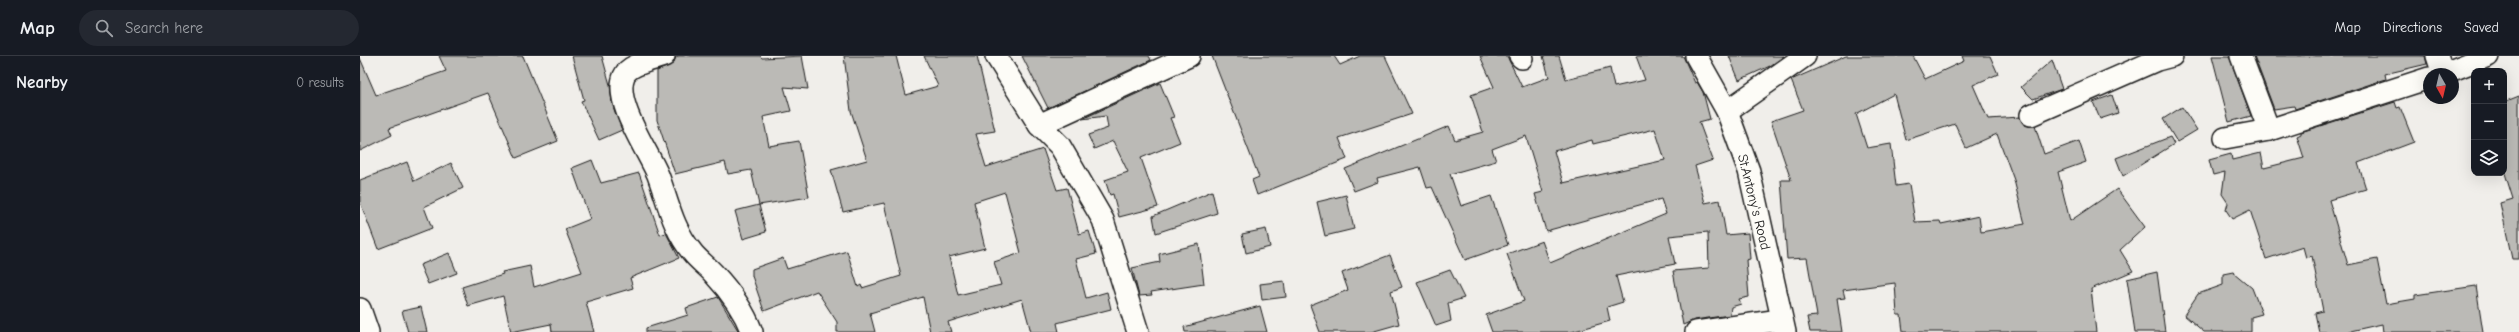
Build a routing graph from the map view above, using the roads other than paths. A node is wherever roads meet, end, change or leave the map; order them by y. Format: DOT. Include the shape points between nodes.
graph roads {
  1 [pos="664,56"];
  2 [pos="996,56"];
  3 [pos="1189,56"];
  4 [pos="1696,56"];
  5 [pos="1804,56"];
  6 [pos="2241,56"];
  7 [pos="2437,56"];
  8 [pos="2488,56"];
  9 [pos="2162,57"];
  10 [pos="2440,68"];
  11 [pos="2457,68"];
  12 [pos="2423,80"];
  13 [pos="1727,111"];
  14 [pos="2031,115"];
  15 [pos="1039,125"];
  16 [pos="2269,130"];
  17 [pos="2225,138"];
  18 [pos="360,309"];
  19 [pos="1782,326"];
  20 [pos="368,332"];
  21 [pos="752,332"];
  22 [pos="1138,332"];
  23 [pos="1696,332"];
  1 -- 21 [label="street" via="632,67 624,75 622,90 628,116 657,174 673,224 692,252 714,274 746,317"];
  2 -- 15 [label="street"];
  3 -- 15 [label="street"];
  4 -- 13 [label="street, St.Antony's Road"];
  5 -- 13 [label="street"];
  6 -- 16 [label="street"];
  7 -- 10 [label="street"];
  8 -- 11 [label="street"];
  9 -- 14 [label="street"];
  12 -- 16 [label="street"];
  13 -- 19 [label="street, St.Antony's Road" via="1749,170"];
  15 -- 22 [label="street" via="1060,146 1103,220"];
  16 -- 17 [label="street"];
  18 -- 20 [label="street"];
  19 -- 23 [label="street"];
}
